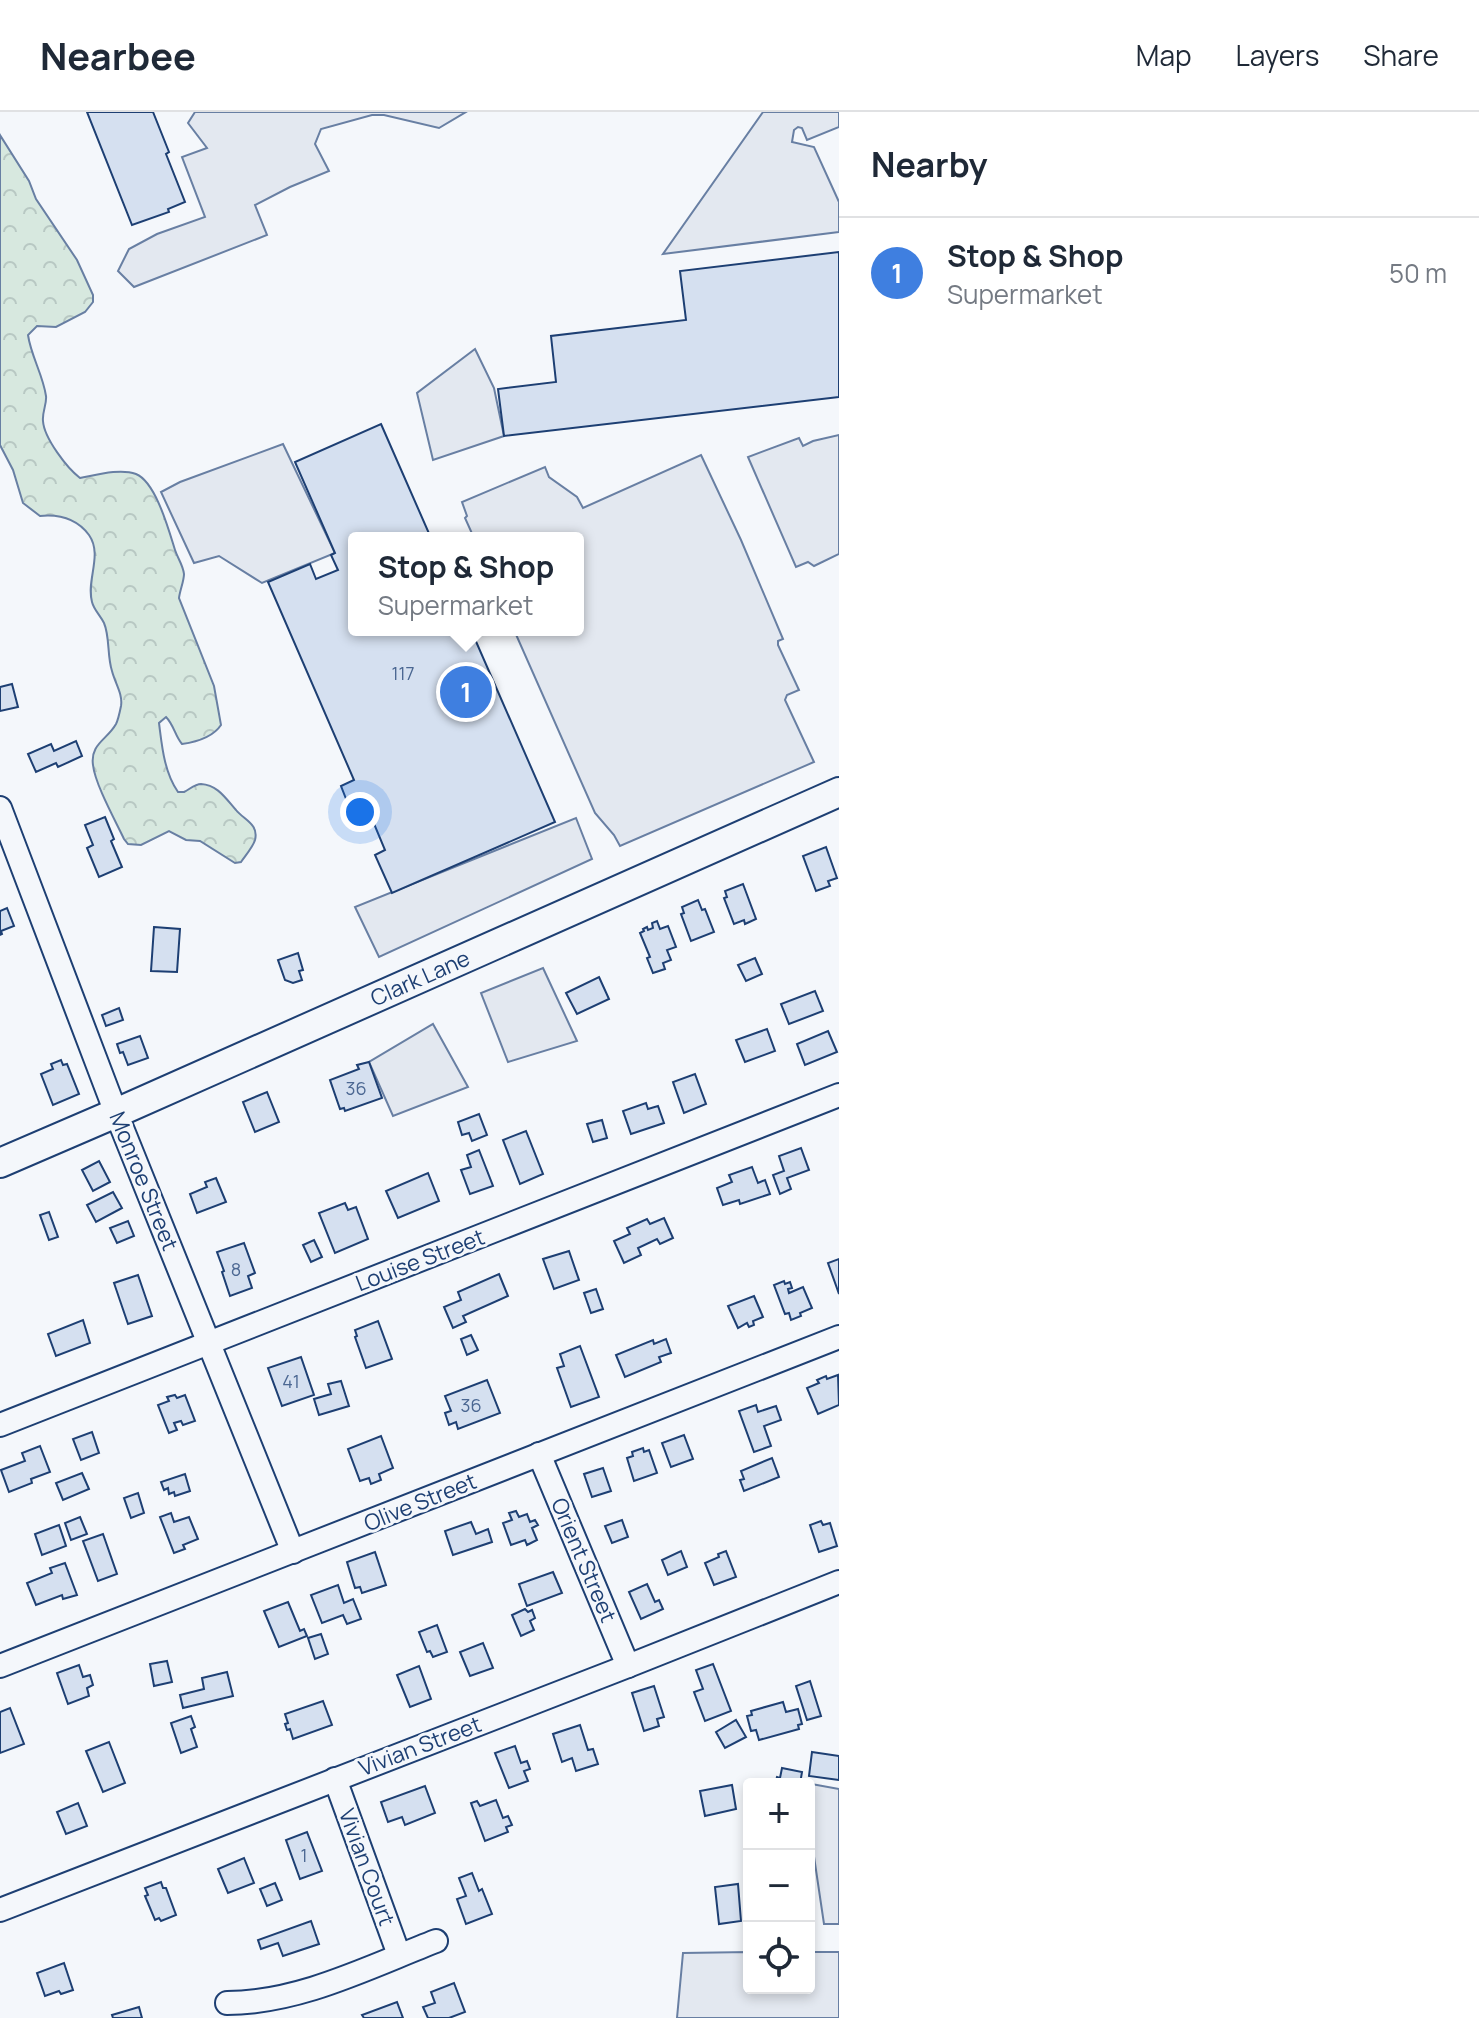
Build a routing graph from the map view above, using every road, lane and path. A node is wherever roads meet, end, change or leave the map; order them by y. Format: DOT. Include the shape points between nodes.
graph roads {
  1 [pos="839,792"];
  2 [pos="0,808"];
  3 [pos="839,1095"];
  4 [pos="116,1113"];
  5 [pos="0,1163"];
  6 [pos="839,1337"];
  7 [pos="209,1343"];
  8 [pos="0,1425"];
  9 [pos="539,1454"];
  10 [pos="293,1552"];
  11 [pos="839,1582"];
  12 [pos="0,1666"];
  13 [pos="628,1666"];
  14 [pos="335,1779"];
  15 [pos="0,1910"];
  16 [pos="436,1941"];
  17 [pos="399,1955"];
  18 [pos="227,2003"];
  1 -- 4 [label="main road, Clark Lane"];
  2 -- 4 [label="street, Monroe Street"];
  3 -- 7 [label="street, Louise Street"];
  4 -- 5 [label="main road, Clark Lane"];
  4 -- 7 [label="street, Monroe Street"];
  6 -- 9 [label="street, Olive Street"];
  7 -- 8 [label="street, Louise Street"];
  7 -- 10 [label="street, Monroe Street"];
  9 -- 10 [label="street, Olive Street"];
  9 -- 13 [label="street, Orient Street"];
  10 -- 12 [label="street, Olive Street"];
  11 -- 13 [label="street, Vivian Street"];
  13 -- 14 [label="street, Vivian Street"];
  14 -- 15 [label="street, Vivian Street"];
  14 -- 17 [label="street, Vivian Court"];
  16 -- 17 [label="street, Vivian Court"];
  17 -- 18 [label="street, Vivian Court" via="310,1989 260,2002"];
}
